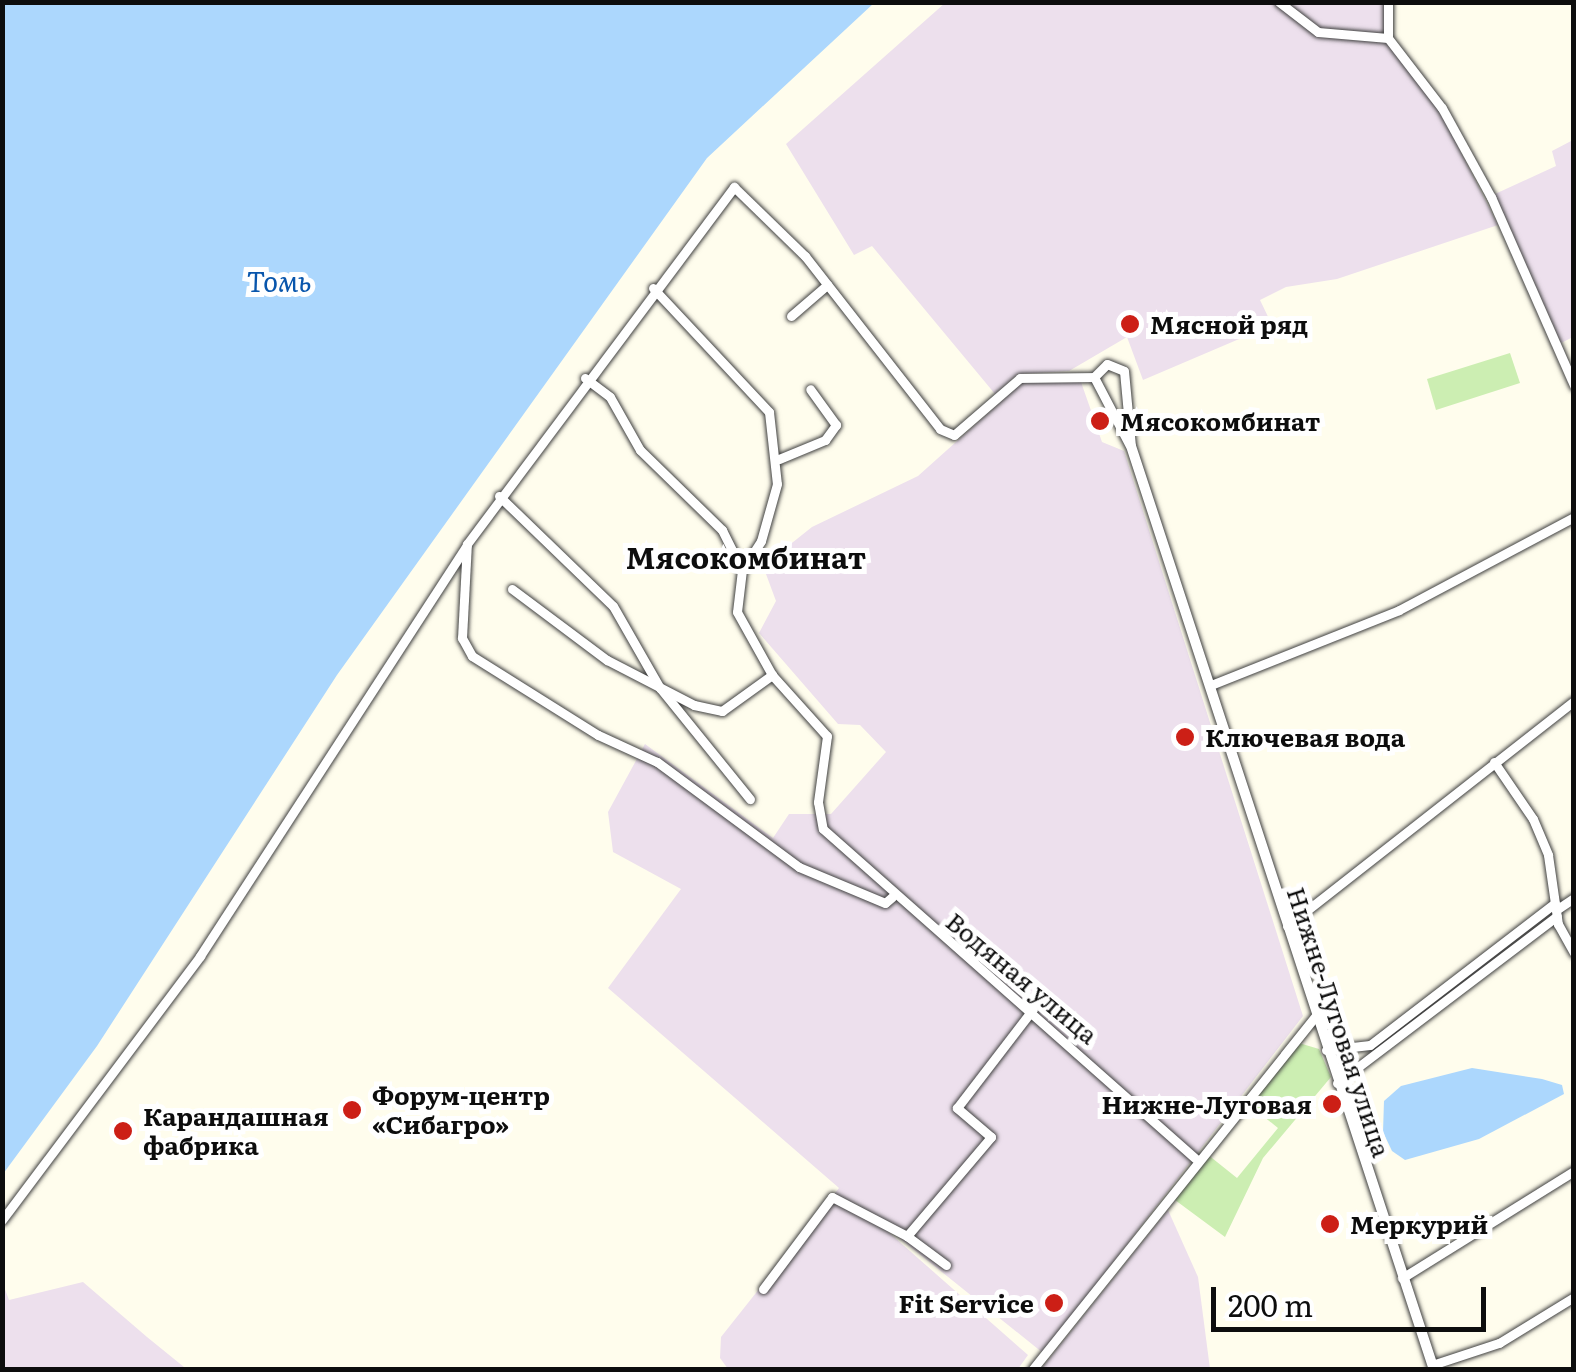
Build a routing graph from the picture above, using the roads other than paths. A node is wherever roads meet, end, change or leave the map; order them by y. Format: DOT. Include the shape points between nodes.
graph roads {
  1 [pos="1279,2"];
  2 [pos="1388,2"];
  3 [pos="1388,38"];
  4 [pos="827,284"];
  5 [pos="653,288"];
  6 [pos="791,316"];
  7 [pos="1094,376"];
  8 [pos="585,378"];
  9 [pos="1574,385"];
  10 [pos="810,389"];
  11 [pos="1131,446"];
  12 [pos="779,459"];
  13 [pos="499,496"];
  14 [pos="1574,517"];
  15 [pos="467,544"];
  16 [pos="742,570"];
  17 [pos="512,589"];
  18 [pos="772,675"];
  19 [pos="1211,684"];
  20 [pos="660,688"];
  21 [pos="1574,701"];
  22 [pos="1494,762"];
  23 [pos="750,798"];
  24 [pos="892,897"];
  25 [pos="1574,898"];
  26 [pos="1556,910"];
  27 [pos="1287,926"];
  28 [pos="1574,952"];
  29 [pos="1032,1009"];
  30 [pos="1316,1016"];
  31 [pos="1326,1050"];
  32 [pos="1337,1083"];
  33 [pos="1195,1158"];
  34 [pos="1574,1171"];
  35 [pos="2,1220"];
  36 [pos="907,1236"];
  37 [pos="946,1264"];
  38 [pos="1402,1278"];
  39 [pos="763,1289"];
  40 [pos="1574,1297"];
  41 [pos="1433,1367"];
  42 [pos="1032,1370"];
  1 -- 3 [label="street" via="1318,32"];
  2 -- 3 [label="street"];
  3 -- 9 [label="street" via="1442,108 1490,197"];
  4 -- 5 [label="street" via="734,187"];
  4 -- 6 [label="street"];
  4 -- 7 [label="street" via="924,411 954,435 1020,378"];
  5 -- 8 [label="street"];
  5 -- 12 [label="street" via="766,406"];
  7 -- 11 [label="street" via="1100,400"];
  7 -- 11 [label="street" via="1107,364 1124,371"];
  8 -- 13 [label="street"];
  8 -- 16 [label="street" via="610,397 640,450 722,530"];
  10 -- 12 [label="street" via="836,425 824,440"];
  11 -- 19 [label="street, Нижне-Луговая улица"];
  12 -- 16 [label="street" via="770,520"];
  13 -- 15 [label="street"];
  13 -- 20 [label="street" via="613,606"];
  14 -- 19 [label="street" via="1399,610"];
  15 -- 24 [label="street" via="462,638 472,656 598,735 657,762 798,866 885,904"];
  15 -- 35 [label="street" via="200,956"];
  16 -- 18 [label="street" via="738,612"];
  17 -- 20 [label="street" via="607,660"];
  18 -- 20 [label="street" via="722,710"];
  18 -- 24 [label="street, Водяная улица" via="827,736 818,802 823,829"];
  19 -- 27 [label="street, Нижне-Луговая улица"];
  20 -- 23 [label="street"];
  21 -- 22 [label="street"];
  22 -- 26 [label="street" via="1533,818"];
  22 -- 27 [label="street"];
  24 -- 29 [label="street, Водяная улица"];
  25 -- 26 [label="street"];
  26 -- 28 [label="street"];
  26 -- 31 [label="street" via="1370,1045"];
  26 -- 32 [label="street"];
  27 -- 30 [label="street, Нижне-Луговая улица"];
  29 -- 33 [label="street, Водяная улица"];
  29 -- 36 [label="street" via="956,1108 991,1138"];
  30 -- 31 [label="street, Нижне-Луговая улица"];
  30 -- 33 [label="street"];
  31 -- 32 [label="street, Нижне-Луговая улица"];
  32 -- 38 [label="street, Нижне-Луговая улица"];
  33 -- 42 [label="street"];
  34 -- 38 [label="street"];
  36 -- 37 [label="street"];
  36 -- 39 [label="street" via="832,1197"];
  38 -- 41 [label="street, Нижне-Луговая улица"];
  40 -- 41 [label="street" via="1499,1343"];
}
